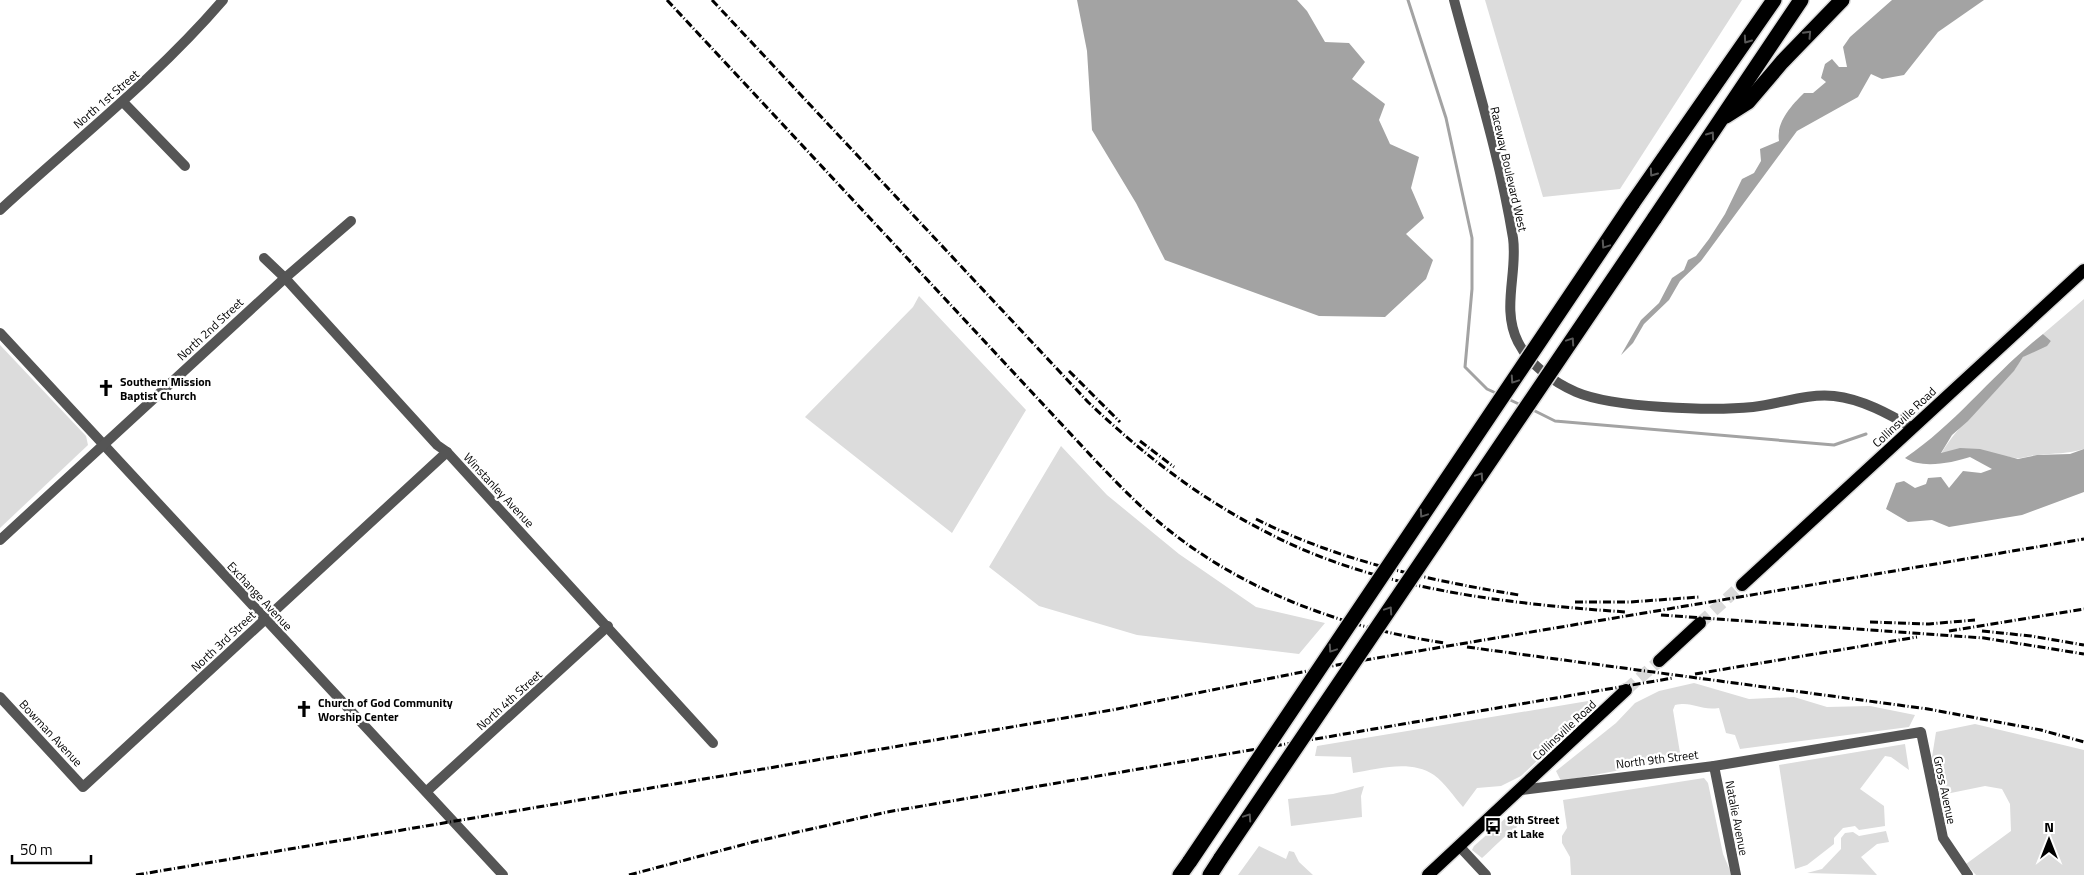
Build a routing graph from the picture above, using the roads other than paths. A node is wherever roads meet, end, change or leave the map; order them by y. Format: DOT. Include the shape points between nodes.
graph roads {
  1 [pos="223,0"];
  2 [pos="1454,0"];
  3 [pos="1774,0"];
  4 [pos="1801,0"];
  5 [pos="1842,0"];
  6 [pos="123,102"];
  7 [pos="1724,116"];
  8 [pos="185,166"];
  9 [pos="0,210"];
  10 [pos="351,221"];
  11 [pos="264,258"];
  12 [pos="2084,270"];
  13 [pos="285,278"];
  14 [pos="0,333"];
  15 [pos="1913,428"];
  16 [pos="102,445"];
  17 [pos="447,452"];
  18 [pos="0,540"];
  19 [pos="1742,585"];
  20 [pos="265,619"];
  21 [pos="1700,623"];
  22 [pos="608,626"];
  23 [pos="1659,661"];
  24 [pos="1626,690"];
  25 [pos="0,697"];
  26 [pos="1921,732"];
  27 [pos="713,743"];
  28 [pos="1714,766"];
  29 [pos="83,787"];
  30 [pos="1521,790"];
  31 [pos="427,791"];
  32 [pos="1459,846"];
  33 [pos="503,875"];
  34 [pos="1180,875"];
  35 [pos="1210,875"];
  36 [pos="1428,875"];
  37 [pos="1486,875"];
  38 [pos="1736,875"];
  39 [pos="1968,875"];
  1 -- 6 [label="street, North 1st Street" via="193,35"];
  2 -- 15 [label="street, Raceway Boulevard West" via="1507,203 1514,245 1511,321 1518,342 1534,364 1577,393 1612,401 1659,406 1751,407 1808,396 1835,396 1886,412"];
  3 -- 34 [label="highway, one-way, bridge" via="1632,204"];
  4 -- 7 [label="highway"];
  7 -- 5 [label="highway, one-way" via="1748,102"];
  6 -- 8 [label="street"];
  6 -- 9 [label="street, North 1st Street"];
  35 -- 7 [label="highway, one-way, bridge"];
  10 -- 13 [label="street, North 2nd Street"];
  11 -- 13 [label="street, Winstanley Avenue"];
  12 -- 15 [label="main road, Collinsville Road"];
  13 -- 16 [label="street, North 2nd Street"];
  13 -- 17 [label="street, Winstanley Avenue" via="436,445"];
  14 -- 16 [label="street, Exchange Avenue"];
  15 -- 19 [label="main road, Collinsville Road"];
  16 -- 18 [label="street, North 2nd Street"];
  16 -- 20 [label="street, Exchange Avenue"];
  17 -- 20 [label="street, North 3rd Street"];
  17 -- 22 [label="street, Winstanley Avenue"];
  20 -- 29 [label="street, North 3rd Street"];
  20 -- 31 [label="street, Exchange Avenue"];
  21 -- 23 [label="main road"];
  22 -- 27 [label="street, Winstanley Avenue"];
  22 -- 31 [label="street, North 4th Street"];
  24 -- 30 [label="main road, Collinsville Road"];
  25 -- 29 [label="street, Bowman Avenue"];
  26 -- 28 [label="street, North 9th Street"];
  26 -- 39 [label="street, Gross Avenue" via="1943,838"];
  28 -- 30 [label="street, North 9th Street"];
  28 -- 38 [label="street, Natalie Avenue"];
  30 -- 32 [label="main road"];
  31 -- 33 [label="street, Exchange Avenue"];
  32 -- 36 [label="main road"];
  32 -- 37 [label="street"];
}
